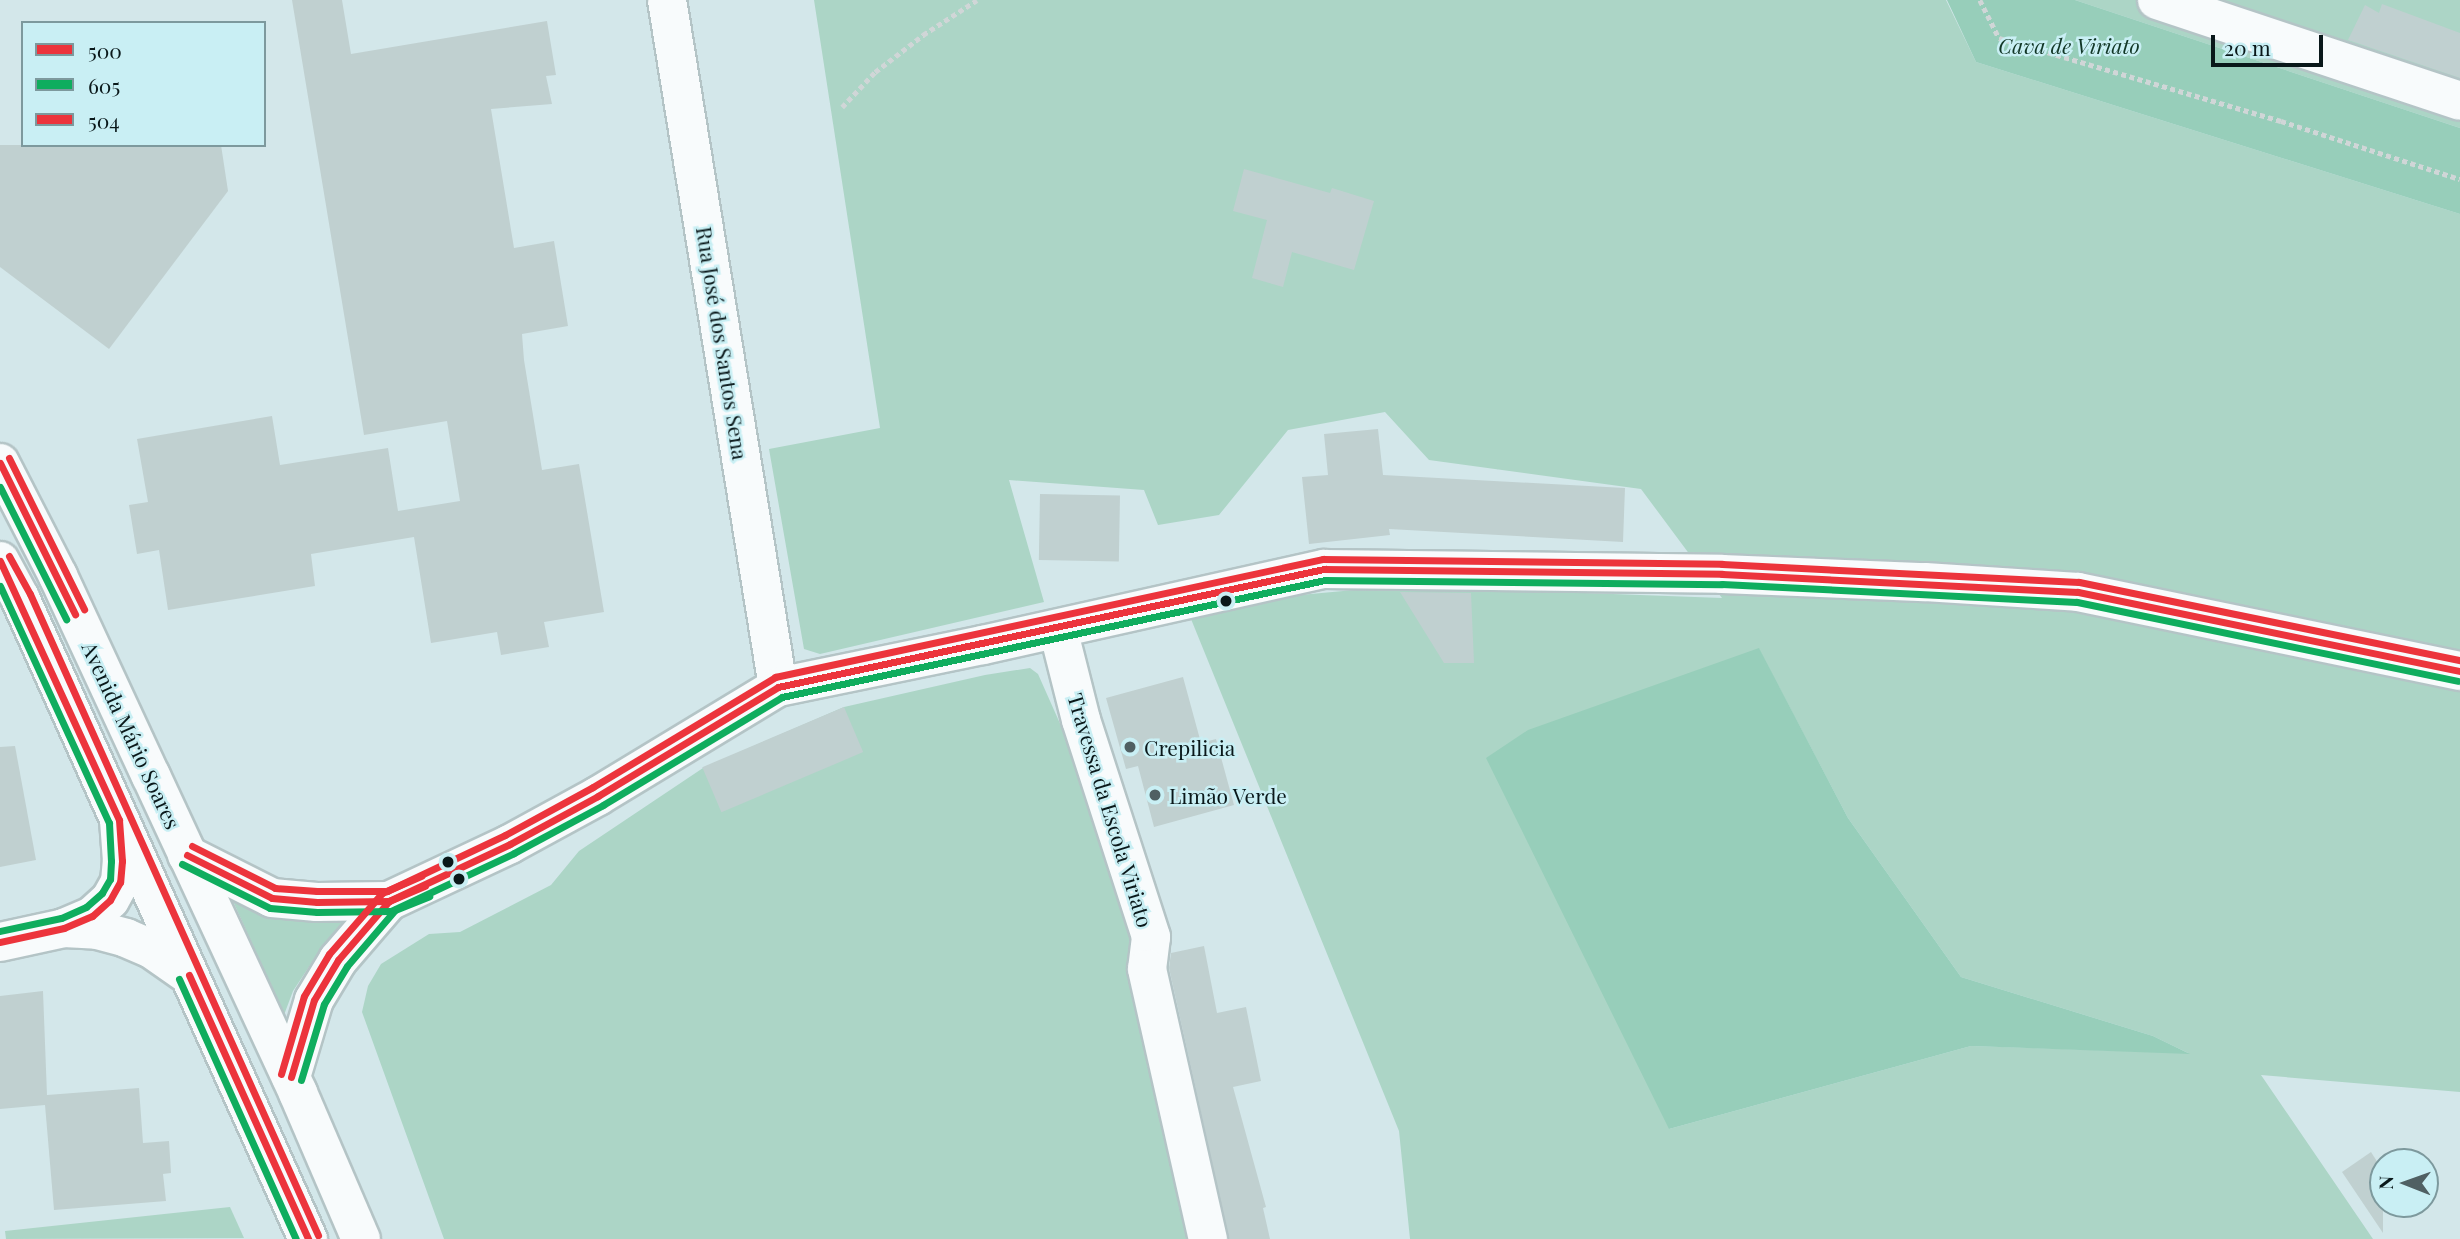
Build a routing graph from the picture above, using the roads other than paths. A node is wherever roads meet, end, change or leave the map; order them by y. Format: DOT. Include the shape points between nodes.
graph roads {
  1 [pos="667,0"];
  2 [pos="2157,0"];
  3 [pos="2460,101"];
  4 [pos="0,463"];
  5 [pos="0,561"];
  6 [pos="1058,629"];
  7 [pos="2460,671"];
  8 [pos="778,687"];
  9 [pos="119,820"];
  10 [pos="187,855"];
  11 [pos="389,901"];
  12 [pos="64,928"];
  13 [pos="0,942"];
  14 [pos="189,975"];
  15 [pos="290,1077"];
  16 [pos="308,1239"];
  17 [pos="361,1239"];
  18 [pos="1208,1239"];
  1 -- 8 [label="street, Rua José dos Santos Sena"];
  2 -- 3 [label="street"];
  4 -- 10 [label="street, Avenida Mário Soares" via="58,576"];
  5 -- 9 [label="street"];
  6 -- 7 [label="street" via="1324,569 1735,575 2078,592"];
  6 -- 8 [label="street"];
  6 -- 18 [label="street, Travessa da Escola Viriato" via="1081,720 1151,937 1147,969"];
  8 -- 11 [label="street" via="598,796"];
  9 -- 12 [label="street" via="120,882 110,900 92,916"];
  9 -- 14 [label="street"];
  10 -- 11 [label="street" via="272,898"];
  10 -- 15 [label="street, Avenida Mário Soares"];
  11 -- 15 [label="street" via="338,960 314,1000"];
  12 -- 13 [label="street"];
  12 -- 14 [label="street" via="126,938 150,948"];
  14 -- 16 [label="street"];
  15 -- 17 [label="street, Avenida Mário Soares"];
}
